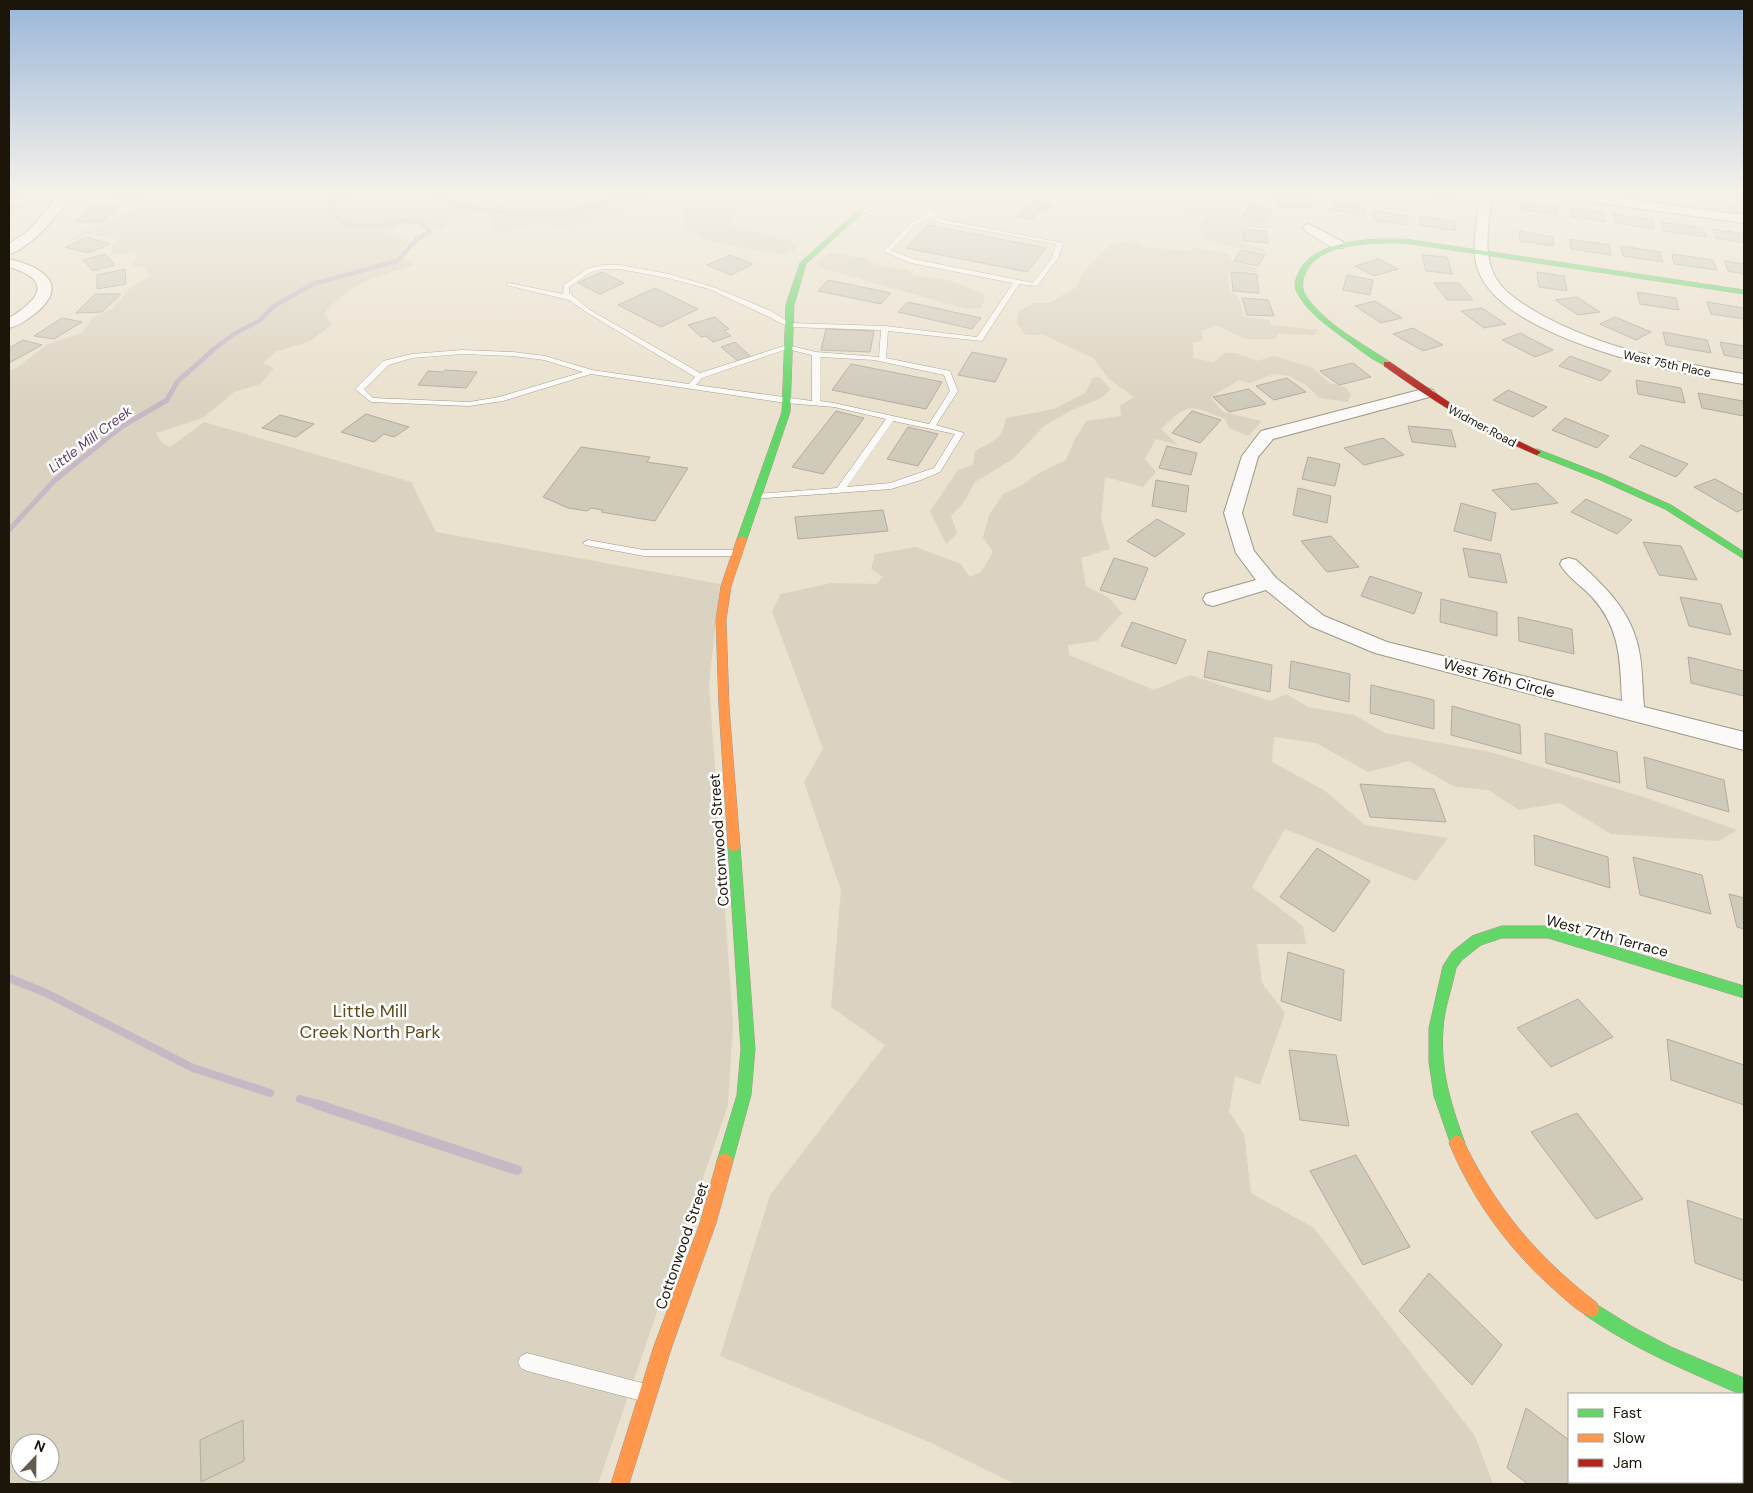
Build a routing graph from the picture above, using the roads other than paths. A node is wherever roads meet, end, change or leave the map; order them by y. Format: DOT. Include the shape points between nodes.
graph roads {
  1 [pos="11,264"];
  2 [pos="803,264"];
  3 [pos="925,264"];
  4 [pos="1051,264"];
  5 [pos="1307,264"];
  6 [pos="1484,264"];
  7 [pos="1559,264"];
  8 [pos="1018,281"];
  9 [pos="510,285"];
  10 [pos="1744,292"];
  11 [pos="571,298"];
  12 [pos="9,324"];
  13 [pos="789,325"];
  14 [pos="885,328"];
  15 [pos="787,347"];
  16 [pos="816,354"];
  17 [pos="882,360"];
  18 [pos="591,372"];
  19 [pos="699,376"];
  20 [pos="1744,379"];
  21 [pos="692,385"];
  22 [pos="1427,393"];
  23 [pos="786,400"];
  24 [pos="816,403"];
  25 [pos="891,418"];
  26 [pos="931,427"];
  27 [pos="840,490"];
  28 [pos="756,497"];
  29 [pos="588,543"];
  30 [pos="737,553"];
  31 [pos="1744,556"];
  32 [pos="1569,564"];
  33 [pos="1269,584"];
  34 [pos="1213,599"];
  35 [pos="1634,713"];
  36 [pos="1744,741"];
  37 [pos="1744,992"];
  38 [pos="527,1362"];
  39 [pos="1744,1387"];
  40 [pos="648,1394"];
  41 [pos="620,1484"];
  1 -- 12 [label="street" via="41,275 45,291 31,310"];
  2 -- 13 [label="street, Cottonwood Street" via="790,305"];
  3 -- 8 [label="lane"];
  4 -- 8 [label="lane" via="1035,285"];
  5 -- 22 [label="street, Widmer Road" via="1298,283 1300,292 1317,313"];
  6 -- 20 [label="street, West 75th Place" via="1492,285 1508,300 1569,336 1654,363"];
  7 -- 10 [label="street, Widmer Road"];
  8 -- 14 [label="lane" via="979,339"];
  9 -- 11 [label="lane"];
  11 -- 13 [label="lane" via="566,294 566,286 576,277 589,270 620,267 711,288"];
  11 -- 19 [label="lane"];
  13 -- 14 [label="lane"];
  13 -- 15 [label="street, Cottonwood Street"];
  14 -- 17 [label="lane"];
  15 -- 16 [label="lane"];
  15 -- 19 [label="lane"];
  15 -- 23 [label="street, Cottonwood Street"];
  16 -- 17 [label="lane"];
  16 -- 24 [label="lane"];
  17 -- 26 [label="lane" via="947,374 954,391"];
  18 -- 18 [label="lane" via="551,359 462,352 412,356 386,363 359,389 372,400 469,404 500,399"];
  18 -- 21 [label="lane"];
  19 -- 21 [label="lane"];
  21 -- 23 [label="lane"];
  22 -- 31 [label="street, Widmer Road" via="1507,441 1668,507"];
  22 -- 33 [label="street, West 76th Circle" via="1267,435 1250,456 1233,513 1245,552"];
  23 -- 24 [label="lane"];
  23 -- 28 [label="street, Cottonwood Street" via="786,412"];
  24 -- 25 [label="lane"];
  25 -- 26 [label="lane"];
  25 -- 27 [label="lane"];
  26 -- 27 [label="lane" via="960,433 937,470 891,486"];
  27 -- 28 [label="lane"];
  28 -- 30 [label="street, Cottonwood Street"];
  29 -- 30 [label="lane" via="644,553"];
  30 -- 40 [label="street, Cottonwood Street" via="726,586 721,620 748,1050 744,1096 708,1223 662,1346"];
  32 -- 35 [label="street" via="1606,600 1620,621 1627,639"];
  33 -- 34 [label="street"];
  33 -- 35 [label="street, West 76th Circle" via="1317,621 1382,648"];
  35 -- 36 [label="street, West 76th Circle"];
  37 -- 39 [label="street, West 77th Terrace" via="1548,932 1515,930 1479,939 1452,961 1438,1010 1436,1060 1442,1105 1458,1150 1487,1202 1522,1248 1582,1304 1656,1351"];
  38 -- 40 [label="lane"];
  40 -- 41 [label="street, Cottonwood Street"];
}
